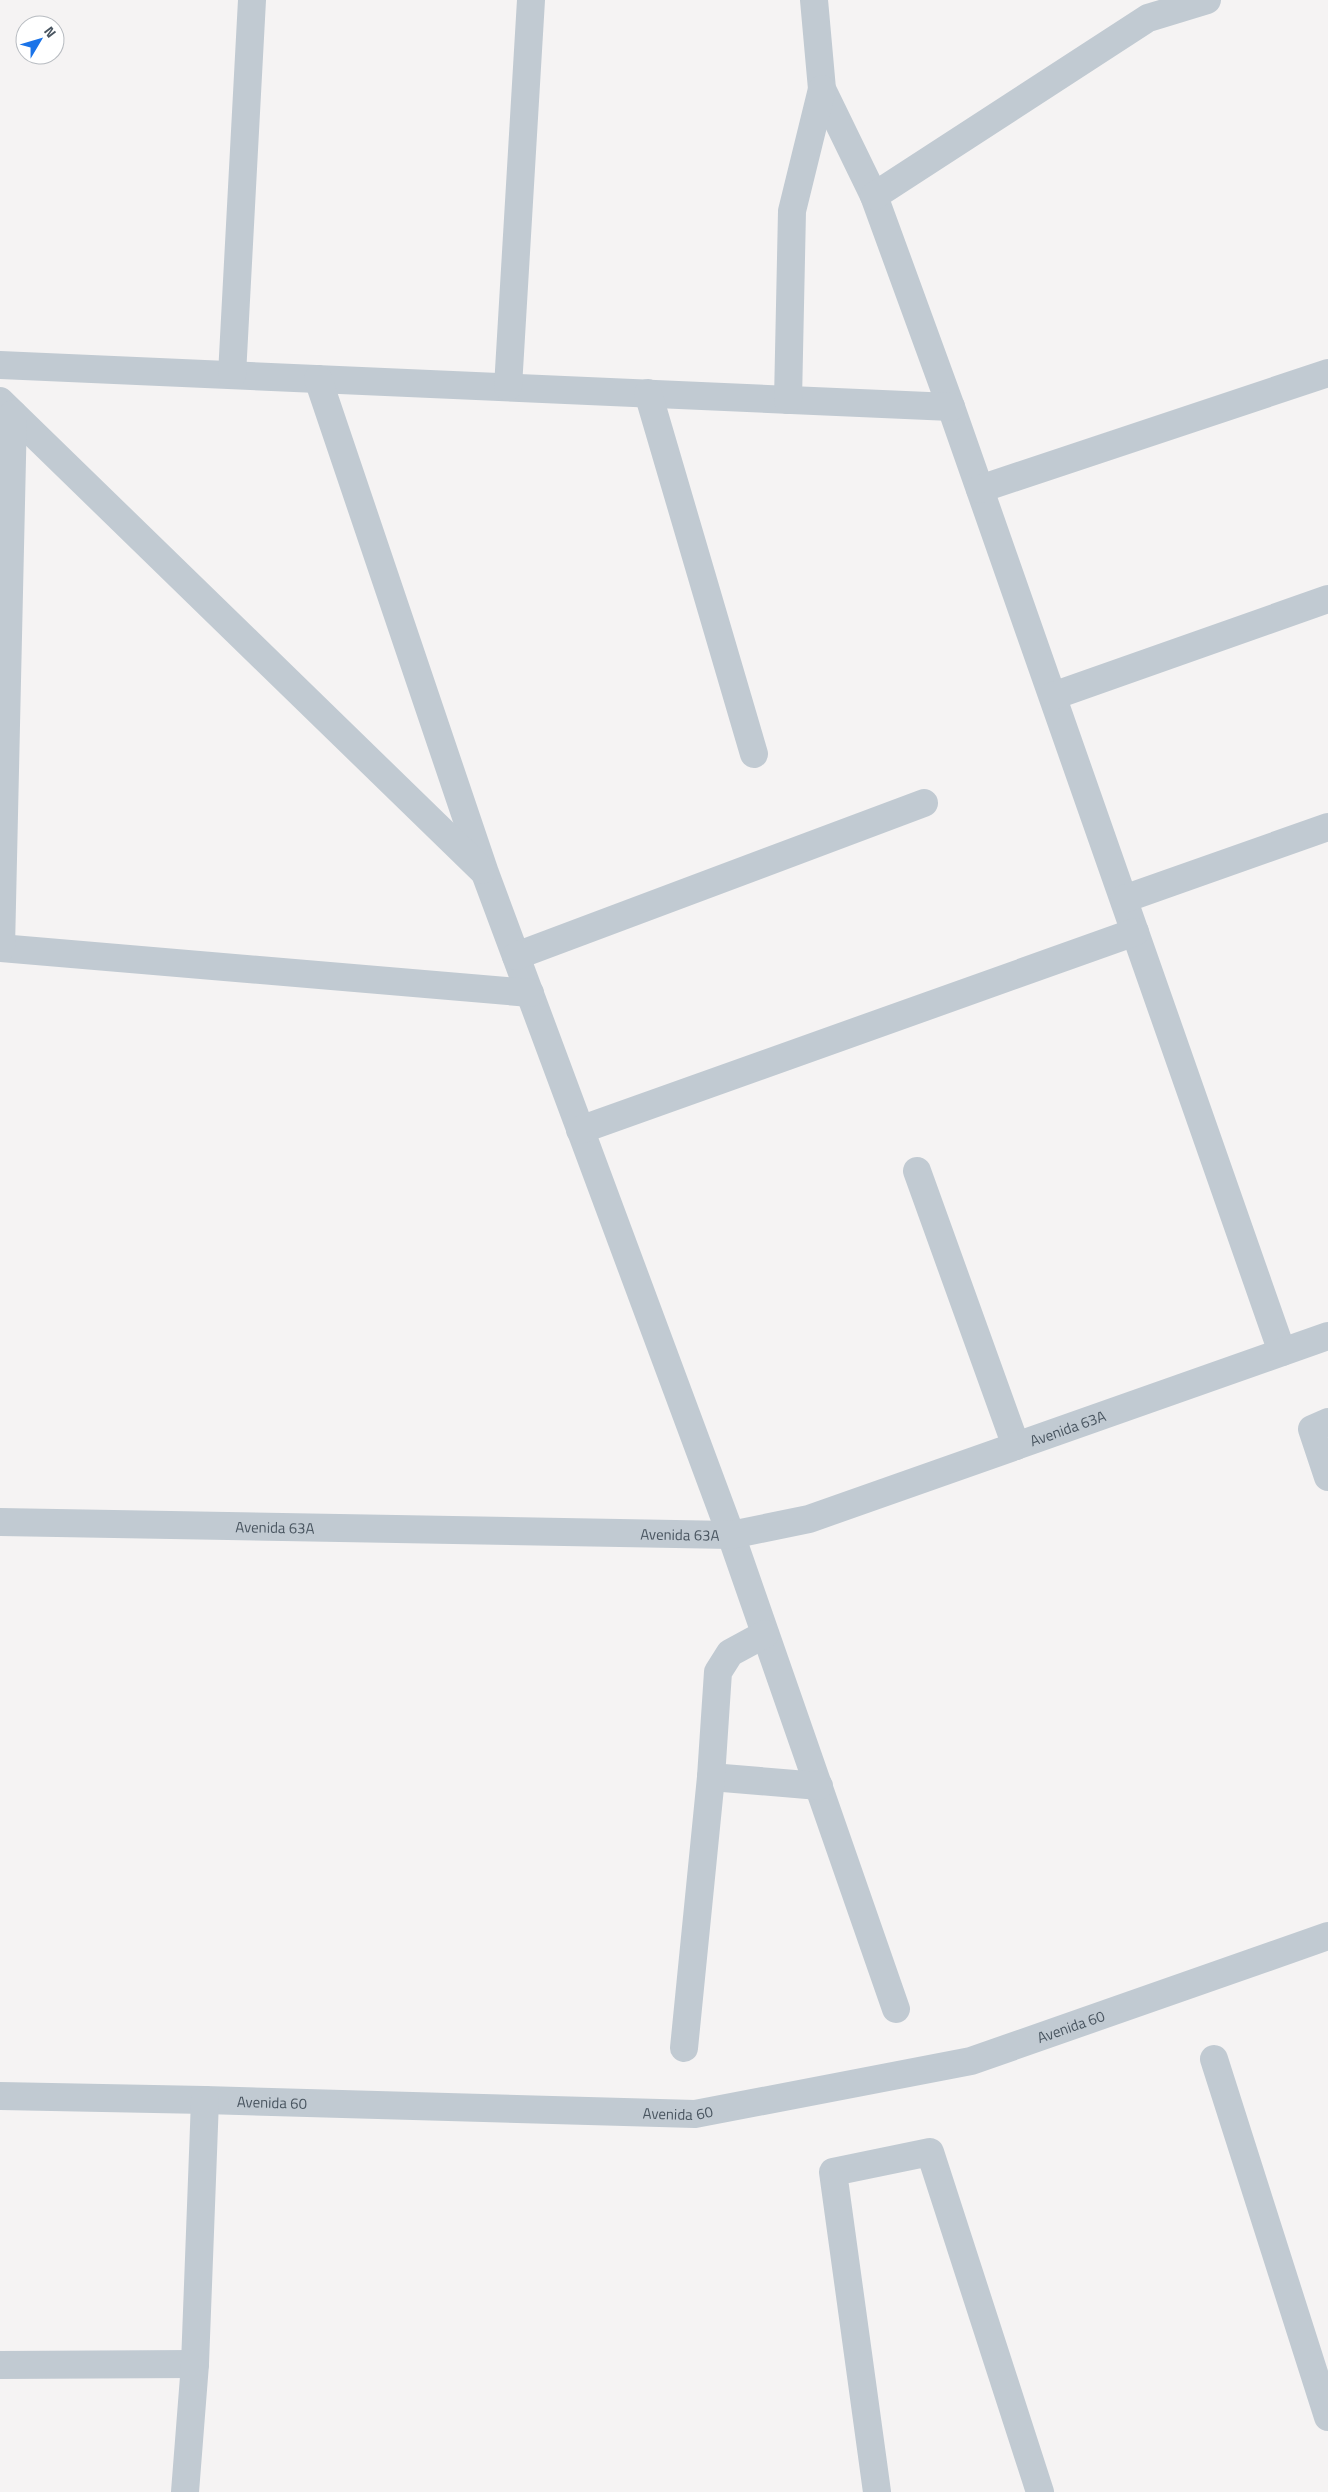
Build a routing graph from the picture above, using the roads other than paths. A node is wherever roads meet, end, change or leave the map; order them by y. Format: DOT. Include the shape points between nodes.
graph roads {
  1 [pos="252,0"];
  2 [pos="532,0"];
  3 [pos="814,0"];
  4 [pos="1207,0"];
  5 [pos="1146,9"];
  6 [pos="822,88"];
  7 [pos="874,196"];
  8 [pos="0,365"];
  9 [pos="1328,373"];
  10 [pos="232,375"];
  11 [pos="318,379"];
  12 [pos="508,387"];
  13 [pos="648,393"];
  14 [pos="788,400"];
  15 [pos="951,407"];
  16 [pos="7,408"];
  17 [pos="980,489"];
  18 [pos="1328,599"];
  19 [pos="1053,696"];
  20 [pos="754,754"];
  21 [pos="924,803"];
  22 [pos="1328,827"];
  23 [pos="485,873"];
  24 [pos="1124,899"];
  25 [pos="1135,932"];
  26 [pos="1,948"];
  27 [pos="516,956"];
  28 [pos="530,993"];
  29 [pos="580,1130"];
  30 [pos="917,1171"];
  31 [pos="1328,1336"];
  32 [pos="1282,1352"];
  33 [pos="1328,1422"];
  34 [pos="1016,1446"];
  35 [pos="1328,1477"];
  36 [pos="0,1522"];
  37 [pos="731,1535"];
  38 [pos="765,1634"];
  39 [pos="711,1777"];
  40 [pos="819,1786"];
  41 [pos="1328,1936"];
  42 [pos="896,2009"];
  43 [pos="684,2048"];
  44 [pos="1214,2059"];
  45 [pos="0,2096"];
  46 [pos="205,2100"];
  47 [pos="195,2364"];
  48 [pos="0,2365"];
  49 [pos="1328,2417"];
  50 [pos="185,2492"];
  51 [pos="877,2492"];
  52 [pos="1040,2492"];
  1 -- 10 [label="street"];
  2 -- 12 [label="street"];
  3 -- 6 [label="street"];
  4 -- 5 [label="street"];
  5 -- 7 [label="street"];
  6 -- 7 [label="street"];
  6 -- 14 [label="street" via="792,211"];
  7 -- 15 [label="street"];
  8 -- 10 [label="street"];
  9 -- 17 [label="street"];
  10 -- 11 [label="street"];
  11 -- 12 [label="street"];
  11 -- 23 [label="street"];
  12 -- 13 [label="street"];
  13 -- 14 [label="street"];
  13 -- 20 [label="street"];
  14 -- 15 [label="street"];
  15 -- 17 [label="street"];
  16 -- 23 [label="street"];
  16 -- 26 [label="street"];
  17 -- 19 [label="street"];
  18 -- 19 [label="street"];
  19 -- 24 [label="street"];
  21 -- 27 [label="street"];
  22 -- 24 [label="street"];
  23 -- 27 [label="street"];
  24 -- 25 [label="street"];
  25 -- 29 [label="street"];
  25 -- 32 [label="street"];
  26 -- 28 [label="street"];
  27 -- 28 [label="street"];
  28 -- 29 [label="street"];
  29 -- 37 [label="street"];
  30 -- 34 [label="street"];
  31 -- 32 [label="street, Avenida 63A"];
  32 -- 34 [label="street, Avenida 63A"];
  33 -- 35 [label="street" via="1312,1429"];
  34 -- 37 [label="street, Avenida 63A" via="809,1519"];
  36 -- 37 [label="street, Avenida 63A"];
  37 -- 38 [label="street"];
  38 -- 39 [label="street" via="730,1653 718,1672"];
  38 -- 40 [label="street"];
  39 -- 40 [label="street"];
  39 -- 43 [label="street"];
  40 -- 42 [label="street"];
  41 -- 46 [label="street, Avenida 60" via="971,2061 695,2114"];
  44 -- 49 [label="street"];
  45 -- 46 [label="street, Avenida 60"];
  46 -- 47 [label="street"];
  47 -- 48 [label="street"];
  47 -- 50 [label="street"];
  51 -- 52 [label="street" via="833,2172 930,2152"];
}
